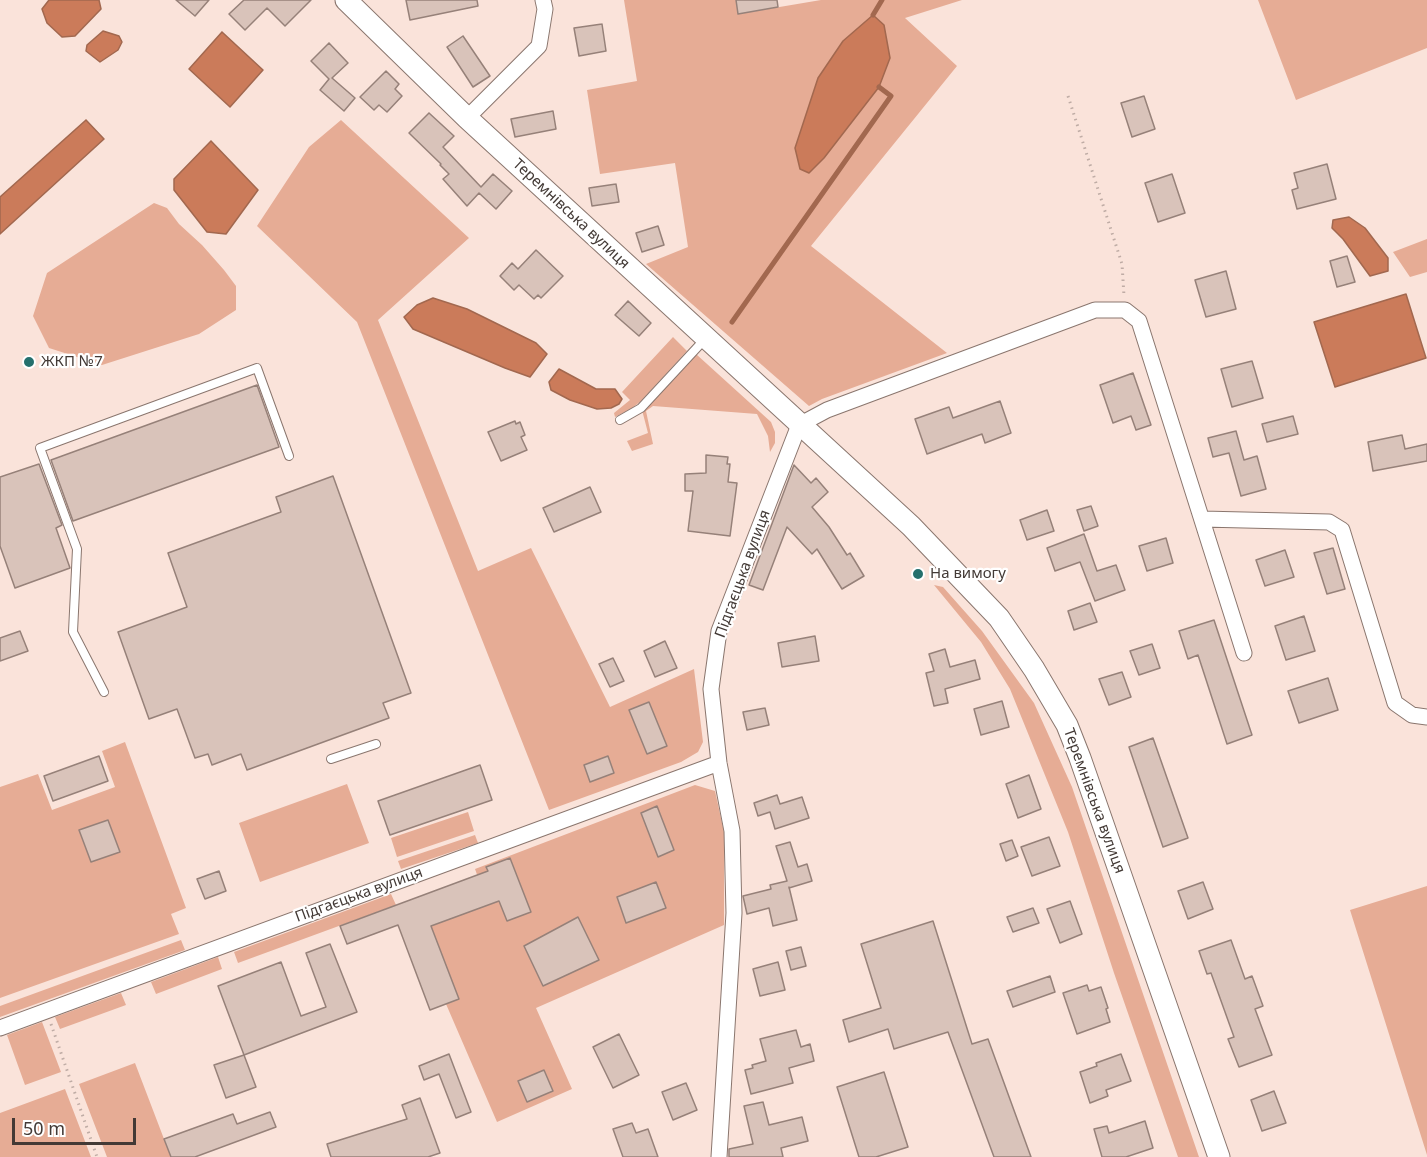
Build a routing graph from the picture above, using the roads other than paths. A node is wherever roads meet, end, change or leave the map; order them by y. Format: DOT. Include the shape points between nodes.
graph roads {
  1 [pos="346,0"];
  2 [pos="543,0"];
  3 [pos="467,118"];
  4 [pos="705,338"];
  5 [pos="620,420"];
  6 [pos="799,425"];
  7 [pos="289,456"];
  8 [pos="1202,519"];
  9 [pos="1244,653"];
  10 [pos="104,692"];
  11 [pos="1427,717"];
  12 [pos="376,744"];
  13 [pos="331,759"];
  14 [pos="719,763"];
  15 [pos="0,1028"];
  16 [pos="719,1157"];
  17 [pos="1219,1157"];
  1 -- 3 [label="street, Теремнівська вулиця"];
  2 -- 3 [label="street" via="539,46"];
  3 -- 4 [label="street, Теремнівська вулиця"];
  4 -- 5 [label="lane" via="641,408"];
  4 -- 6 [label="street, Теремнівська вулиця"];
  6 -- 8 [label="street" via="827,410 1095,310 1125,310 1139,321"];
  6 -- 14 [label="street, Підгаєцька вулиця" via="719,631 711,689"];
  6 -- 17 [label="street, Теремнівська вулиця" via="911,526 999,618 1061,716 1080,758"];
  7 -- 10 [label="lane" via="257,368 40,448 77,549 73,632"];
  8 -- 9 [label="street"];
  8 -- 11 [label="street" via="1329,522 1342,530 1395,703 1412,714"];
  12 -- 13 [label="lane"];
  14 -- 15 [label="street, Підгаєцька вулиця"];
  14 -- 16 [label="street, Підгаєцька вулиця" via="732,831 734,913"];
}
